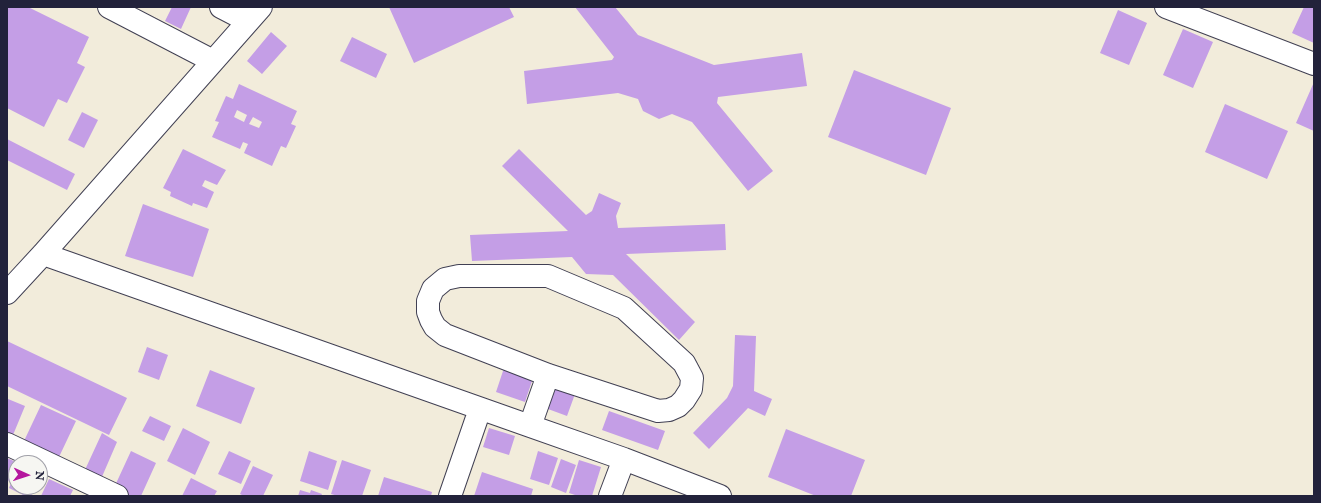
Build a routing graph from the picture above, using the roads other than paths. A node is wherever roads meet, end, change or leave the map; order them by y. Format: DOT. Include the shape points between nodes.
graph roads {
  1 [pos="109,7"];
  2 [pos="220,7"];
  3 [pos="1166,7"];
  4 [pos="255,14"];
  5 [pos="213,61"];
  6 [pos="1314,64"];
  7 [pos="43,254"];
  8 [pos="7,293"];
  9 [pos="548,375"];
  10 [pos="480,409"];
  11 [pos="530,426"];
  12 [pos="7,444"];
  13 [pos="624,459"];
  14 [pos="116,496"];
  15 [pos="450,496"];
  16 [pos="610,496"];
  17 [pos="720,496"];
  1 -- 5 [label="street"];
  2 -- 4 [label="street"];
  3 -- 6 [label="street"];
  4 -- 5 [label="street"];
  5 -- 7 [label="street"];
  7 -- 8 [label="street"];
  7 -- 10 [label="street"];
  9 -- 9 [label="street" via="658,411 678,406 691,389 692,378 684,363 624,308 548,276 459,276 445,279 433,290 428,301 428,312 435,327 445,335"];
  9 -- 11 [label="street"];
  10 -- 11 [label="street"];
  10 -- 15 [label="street"];
  11 -- 13 [label="street"];
  12 -- 14 [label="street"];
  13 -- 16 [label="street"];
  13 -- 17 [label="street"];
}
